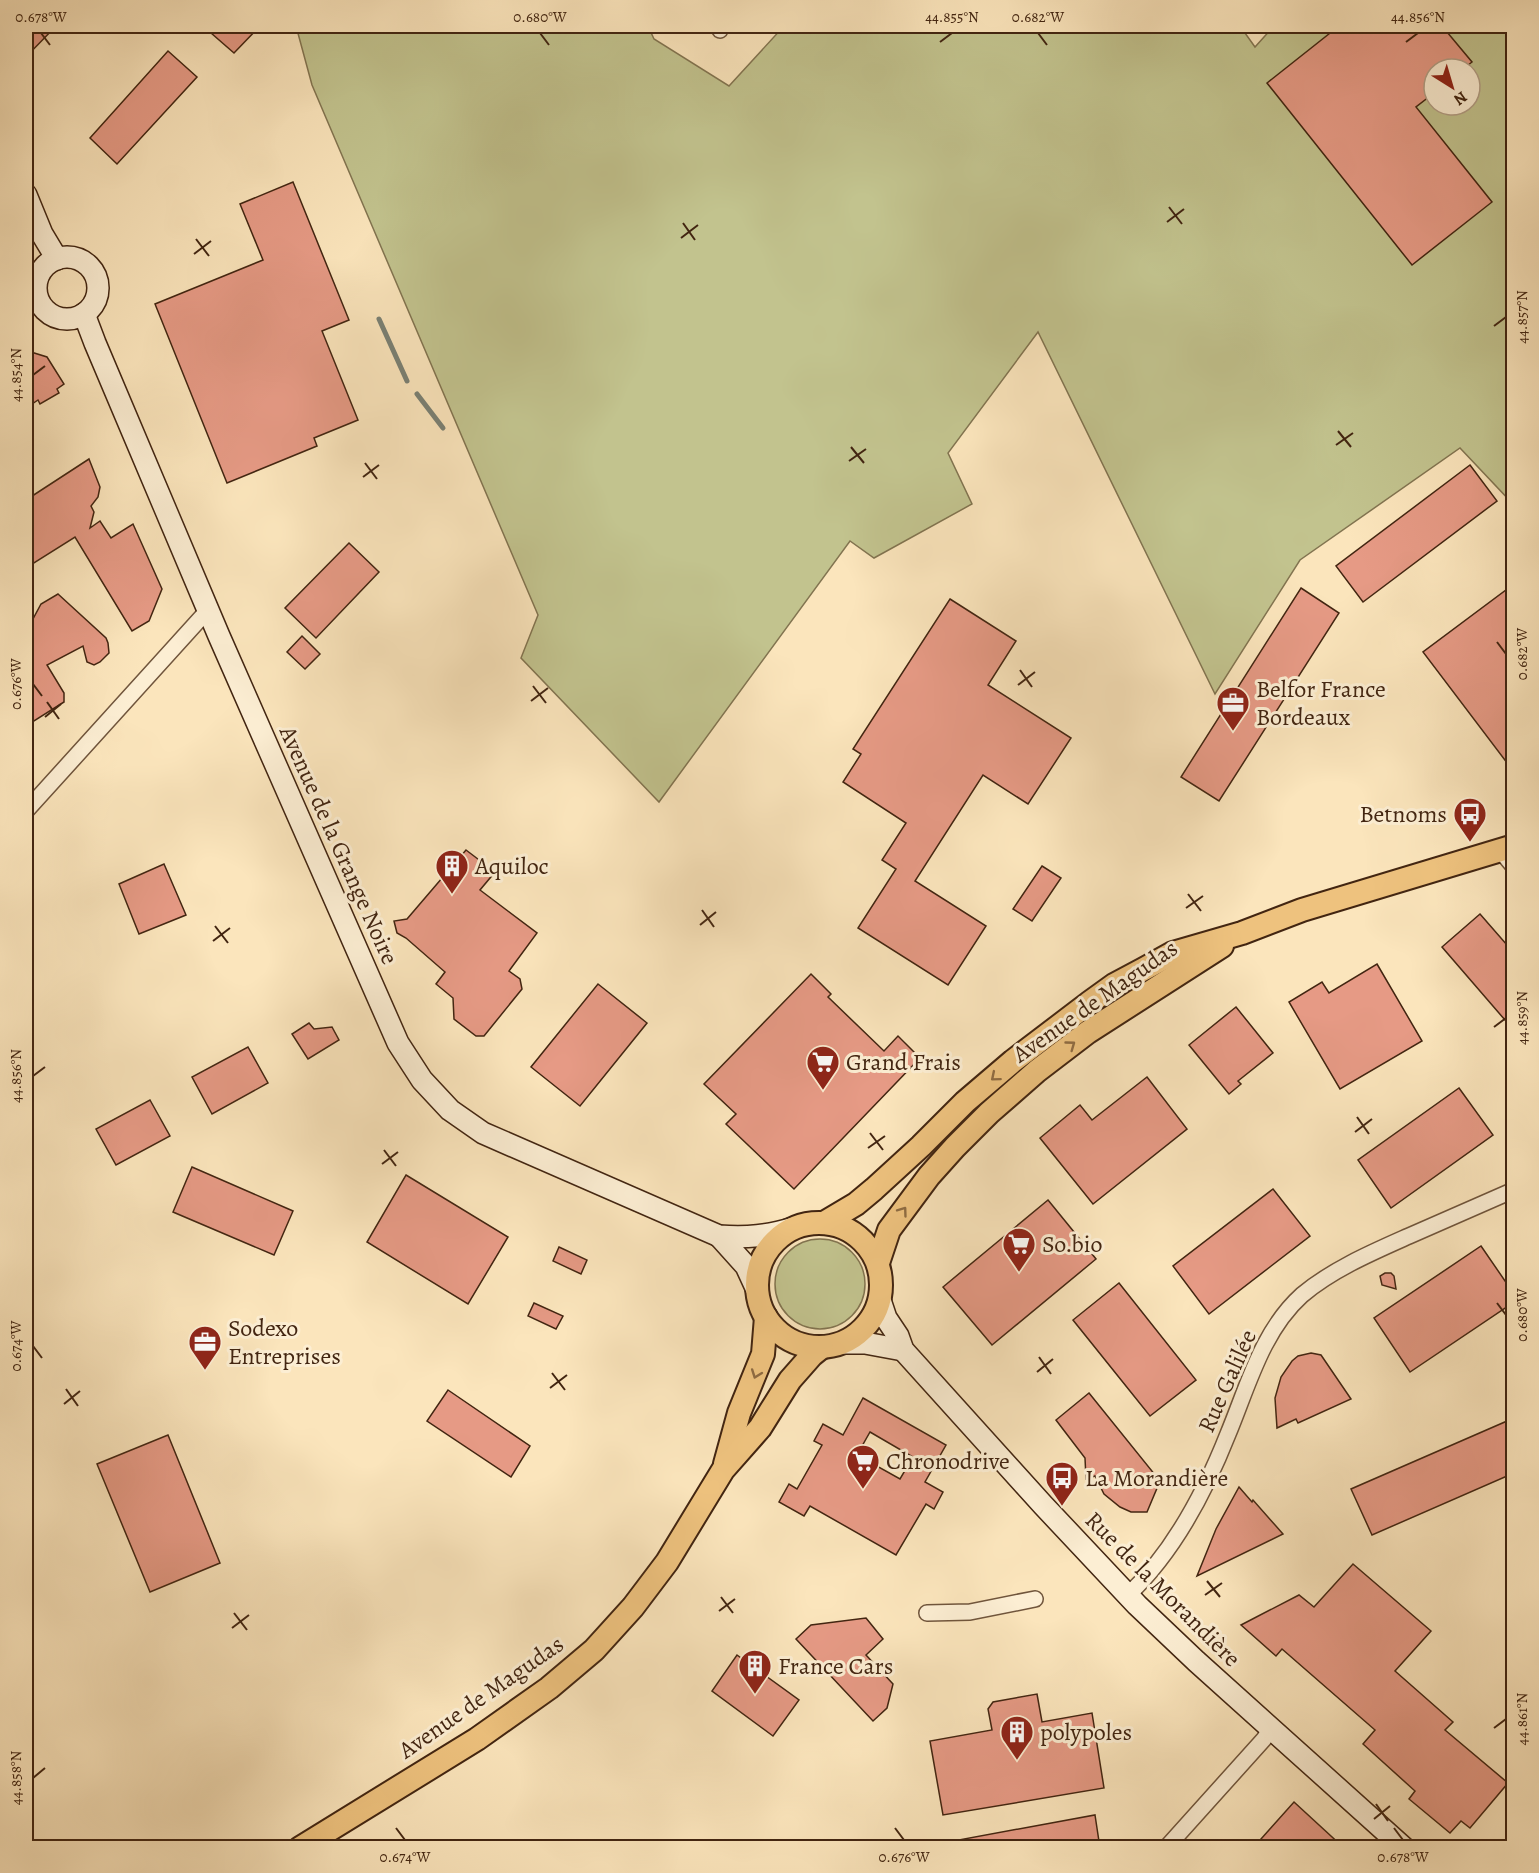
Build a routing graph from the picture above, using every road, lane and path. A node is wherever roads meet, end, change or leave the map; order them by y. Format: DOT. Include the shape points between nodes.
graph roads {
  1 [pos="26,195"];
  2 [pos="57,259"];
  3 [pos="32,304"];
  4 [pos="84,314"];
  5 [pos="208,610"];
  6 [pos="26,811"];
  7 [pos="1509,854"];
  8 [pos="1242,933"];
  9 [pos="1514,1190"];
  10 [pos="824,1222"];
  11 [pos="794,1228"];
  12 [pos="719,1236"];
  13 [pos="878,1263"];
  14 [pos="757,1290"];
  15 [pos="880,1300"];
  16 [pos="766,1317"];
  17 [pos="832,1345"];
  18 [pos="903,1350"];
  19 [pos="723,1470"];
  20 [pos="1128,1595"];
  21 [pos="1035,1599"];
  22 [pos="927,1613"];
  23 [pos="1271,1728"];
  24 [pos="300,1848"];
  25 [pos="1166,1848"];
  26 [pos="1404,1848"];
  1 -- 2 [label="street"];
  2 -- 3 [label="street" via="41,270"];
  2 -- 4 [label="street" via="76,258 92,270 98,288"];
  3 -- 4 [label="street" via="66,319"];
  4 -- 5 [label="street, Avenue de la Grange Noire"];
  5 -- 6 [label="street"];
  5 -- 12 [label="street, Avenue de la Grange Noire" via="398,1043 422,1080 450,1110 483,1133"];
  7 -- 8 [label="main road, Avenue de Magudas" via="1302,910"];
  8 -- 10 [label="main road, Avenue de Magudas, one-way" via="1173,953 1106,991 965,1102 874,1189"];
  13 -- 8 [label="main road, Avenue de Magudas, one-way" via="889,1230 928,1176 989,1113 1088,1032"];
  9 -- 20 [label="street, Rue Galilée" via="1362,1257 1302,1296 1278,1322 1261,1351 1227,1437 1189,1516 1145,1578"];
  10 -- 11 [label="main road"];
  10 -- 13 [label="main road" via="857,1235"];
  11 -- 12 [label="street, Avenue de la Grange Noire" via="768,1236"];
  11 -- 14 [label="main road" via="778,1238 766,1253"];
  12 -- 14 [label="street, Avenue de la Grange Noire" via="746,1266"];
  13 -- 15 [label="main road" via="882,1281"];
  14 -- 16 [label="main road"];
  15 -- 17 [label="main road" via="859,1333"];
  15 -- 18 [label="street, Rue de la Morandière"];
  16 -- 17 [label="main road" via="790,1340 805,1345"];
  16 -- 19 [label="main road, Avenue de Magudas, one-way" via="764,1354 739,1413"];
  17 -- 18 [label="street" via="865,1343"];
  17 -- 19 [label="main road, Avenue de Magudas" via="812,1355 790,1380 760,1428"];
  18 -- 20 [label="street, Rue de la Morandière"];
  19 -- 24 [label="main road, Avenue de Magudas" via="667,1562 594,1650 477,1739"];
  20 -- 23 [label="street, Rue de la Morandière"];
  21 -- 22 [label="street" via="970,1612"];
  23 -- 25 [label="street"];
  23 -- 26 [label="street, Rue de la Morandière"];
}
